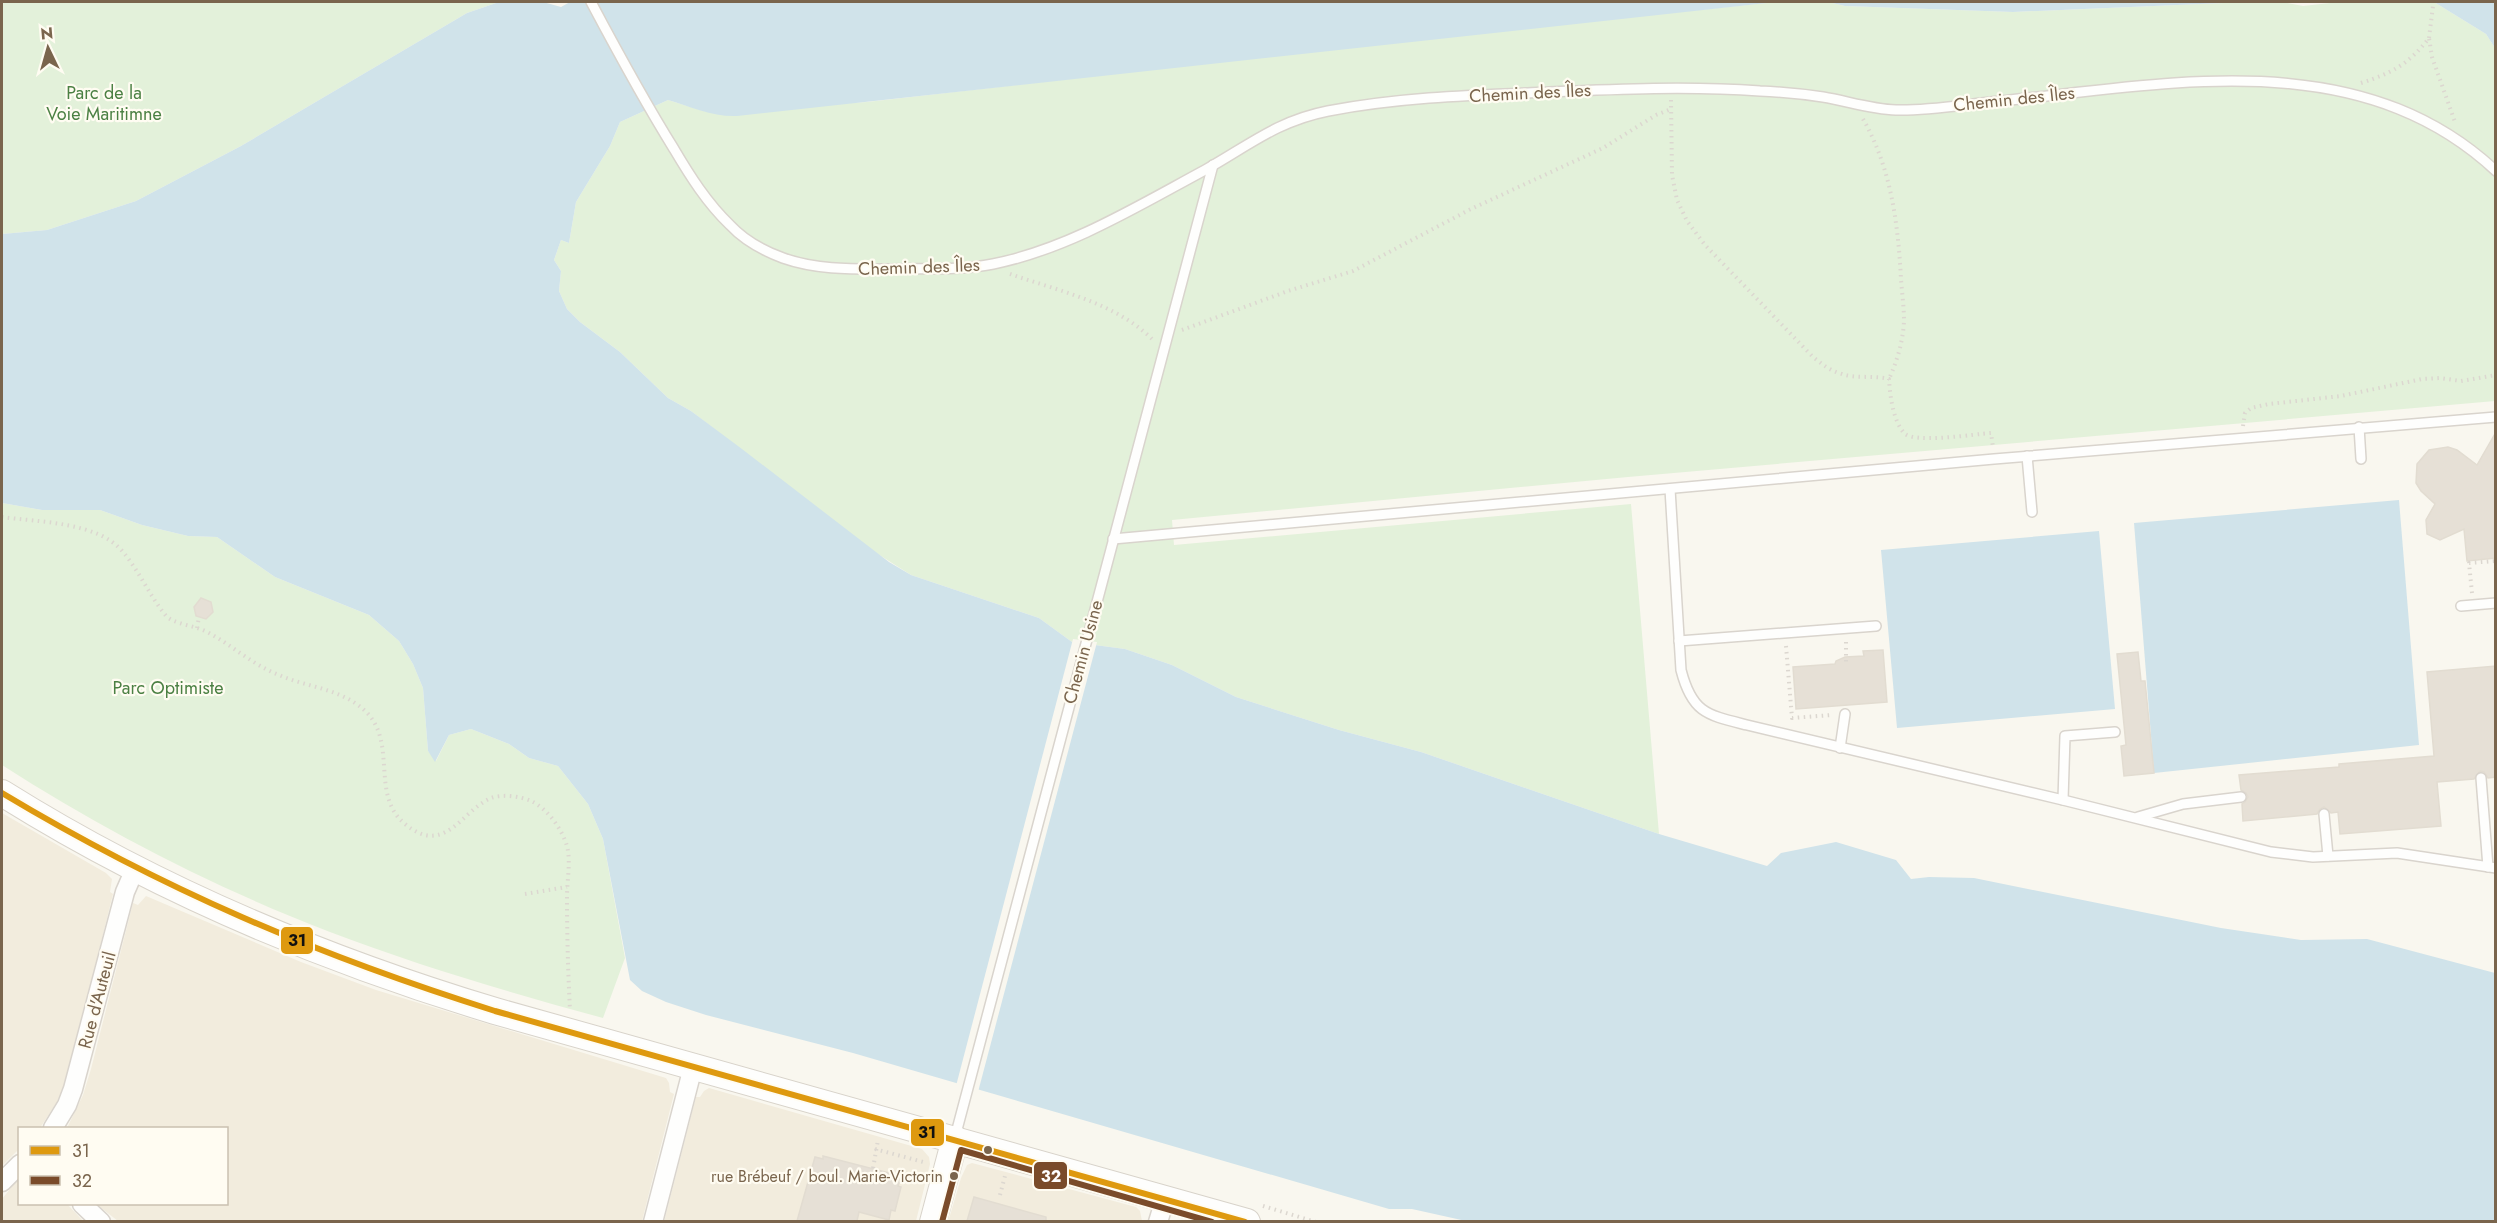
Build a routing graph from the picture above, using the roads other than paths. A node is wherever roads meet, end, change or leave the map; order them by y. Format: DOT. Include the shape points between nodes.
graph roads {
  1 [pos="591,2"];
  2 [pos="1213,165"];
  3 [pos="2496,171"];
  4 [pos="2496,417"];
  5 [pos="2359,427"];
  6 [pos="2027,456"];
  7 [pos="2361,459"];
  8 [pos="1670,489"];
  9 [pos="2032,512"];
  10 [pos="1113,539"];
  11 [pos="2496,603"];
  12 [pos="2461,606"];
  13 [pos="1876,626"];
  14 [pos="1679,641"];
  15 [pos="1845,714"];
  16 [pos="2115,732"];
  17 [pos="1840,748"];
  18 [pos="2481,778"];
  19 [pos="2,793"];
  20 [pos="2241,796"];
  21 [pos="2063,800"];
  22 [pos="2325,814"];
  23 [pos="2135,818"];
  24 [pos="2328,856"];
  25 [pos="2492,867"];
  26 [pos="135,869"];
  27 [pos="693,1067"];
  28 [pos="54,1127"];
  29 [pos="955,1139"];
  30 [pos="18,1166"];
  31 [pos="2,1182"];
  32 [pos="84,1205"];
  33 [pos="1161,1210"];
  34 [pos="101,1221"];
  35 [pos="653,1221"];
  36 [pos="933,1221"];
  37 [pos="1247,1221"];
  1 -- 2 [label="lane, Chemin des Îles" via="648,109 710,204 733,229 760,248 788,260 856,270 971,267 1013,259 1126,212"];
  2 -- 3 [label="lane, Chemin des Îles" via="1271,130 1327,111 1477,95 1672,87 1761,91 1896,110 2174,83 2243,81 2337,90 2393,107 2441,130"];
  2 -- 10 [label="lane, Chemin Usine"];
  4 -- 5 [label="lane"];
  5 -- 6 [label="lane"];
  5 -- 7 [label="lane"];
  6 -- 8 [label="lane"];
  6 -- 9 [label="lane"];
  8 -- 10 [label="lane"];
  8 -- 14 [label="lane"];
  10 -- 29 [label="lane, Chemin Usine"];
  11 -- 12 [label="lane"];
  13 -- 14 [label="lane"];
  14 -- 17 [label="lane" via="1686,690 1704,711 1720,719"];
  15 -- 17 [label="lane"];
  16 -- 21 [label="lane" via="2065,736"];
  17 -- 21 [label="lane"];
  18 -- 25 [label="lane"];
  19 -- 26 [label="street"];
  20 -- 23 [label="lane" via="2183,804"];
  21 -- 23 [label="lane"];
  22 -- 24 [label="lane"];
  23 -- 24 [label="lane" via="2271,852"];
  24 -- 25 [label="lane" via="2397,853"];
  26 -- 27 [label="street" via="286,939 384,976"];
  26 -- 28 [label="street, Rue d'Auteuil" via="125,892 73,1089"];
  27 -- 29 [label="street"];
  27 -- 35 [label="street"];
  29 -- 33 [label="street"];
  29 -- 36 [label="street"];
  30 -- 31 [label="street"];
  32 -- 34 [label="street"];
  33 -- 37 [label="street"];
}
